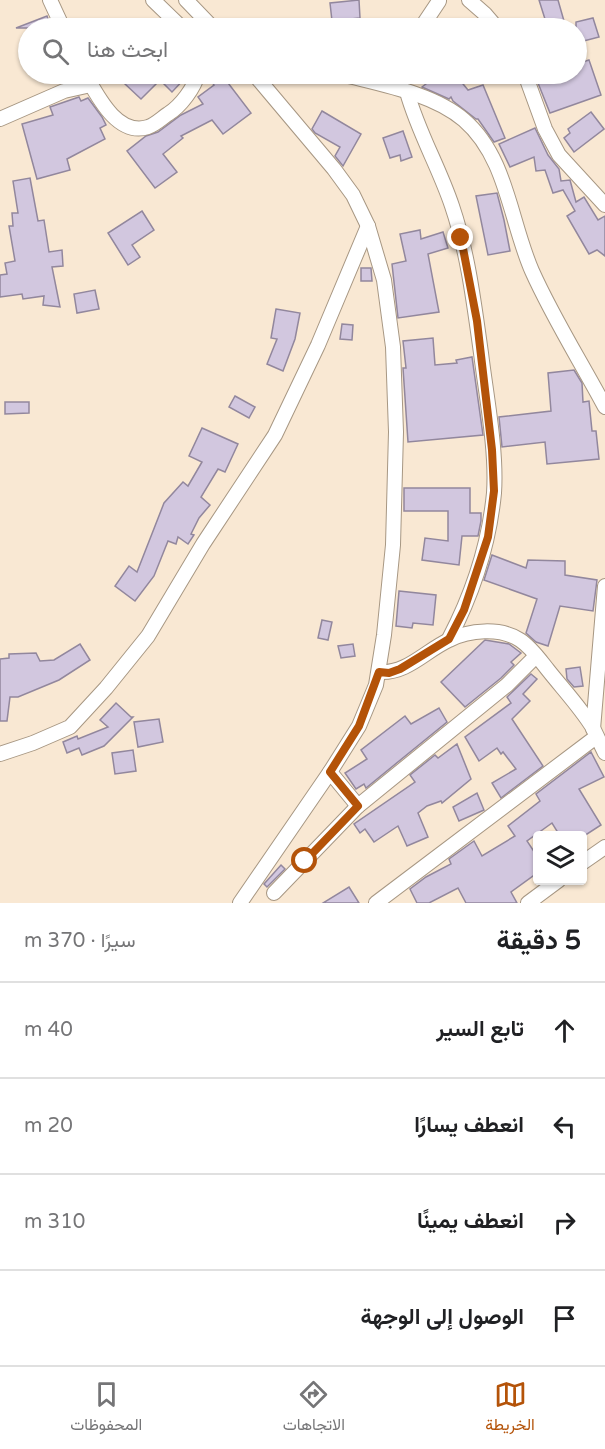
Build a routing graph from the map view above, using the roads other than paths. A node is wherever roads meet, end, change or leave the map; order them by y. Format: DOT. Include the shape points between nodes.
graph roads {
  1 [pos="51,0"];
  2 [pos="153,0"];
  3 [pos="186,0"];
  4 [pos="439,0"];
  5 [pos="469,0"];
  6 [pos="59,18"];
  7 [pos="172,18"];
  8 [pos="203,18"];
  9 [pos="427,18"];
  10 [pos="488,18"];
  11 [pos="78,84"];
  12 [pos="91,84"];
  13 [pos="195,84"];
  14 [pos="262,84"];
  15 [pos="395,84"];
  16 [pos="529,84"];
  17 [pos="407,92"];
  18 [pos="0,119"];
  19 [pos="605,204"];
  20 [pos="368,226"];
  21 [pos="605,407"];
  22 [pos="605,586"];
  23 [pos="449,639"];
  24 [pos="536,656"];
  25 [pos="379,672"];
  26 [pos="595,733"];
  27 [pos="605,753"];
  28 [pos="0,754"];
  29 [pos="330,772"];
  30 [pos="358,806"];
  31 [pos="605,847"];
  32 [pos="587,860"];
  33 [pos="552,885"];
  34 [pos="274,893"];
  35 [pos="240,903"];
  36 [pos="376,903"];
  37 [pos="528,903"];
  1 -- 6 [label="street"];
  2 -- 7 [label="street"];
  3 -- 8 [label="street"];
  4 -- 9 [label="street"];
  5 -- 10 [label="street"];
  11 -- 18 [label="street"];
  12 -- 13 [label="street" via="110,112 130,127 148,127 172,111"];
  14 -- 20 [label="street" via="334,169"];
  15 -- 17 [label="street"];
  16 -- 19 [label="street" via="559,155"];
  17 -- 21 [label="street" via="452,111 483,140 493,156 532,271"];
  17 -- 23 [label="street" via="452,205 461,238 475,310 492,450 494,491 488,537 464,610"];
  20 -- 25 [label="street" via="384,280 393,347 396,432 393,545"];
  20 -- 28 [label="street" via="275,435 148,636 70,726"];
  22 -- 26 [label="street"];
  23 -- 24 [label="street" via="485,631 502,633 520,640"];
  23 -- 25 [label="street" via="400,669"];
  24 -- 26 [label="street"];
  24 -- 30 [label="street" via="507,685"];
  25 -- 29 [label="street" via="359,726"];
  26 -- 27 [label="street"];
  26 -- 36 [label="street"];
  29 -- 30 [label="street"];
  29 -- 35 [label="street"];
  30 -- 34 [label="street"];
  31 -- 32 [label="street"];
  33 -- 37 [label="street"];
}
